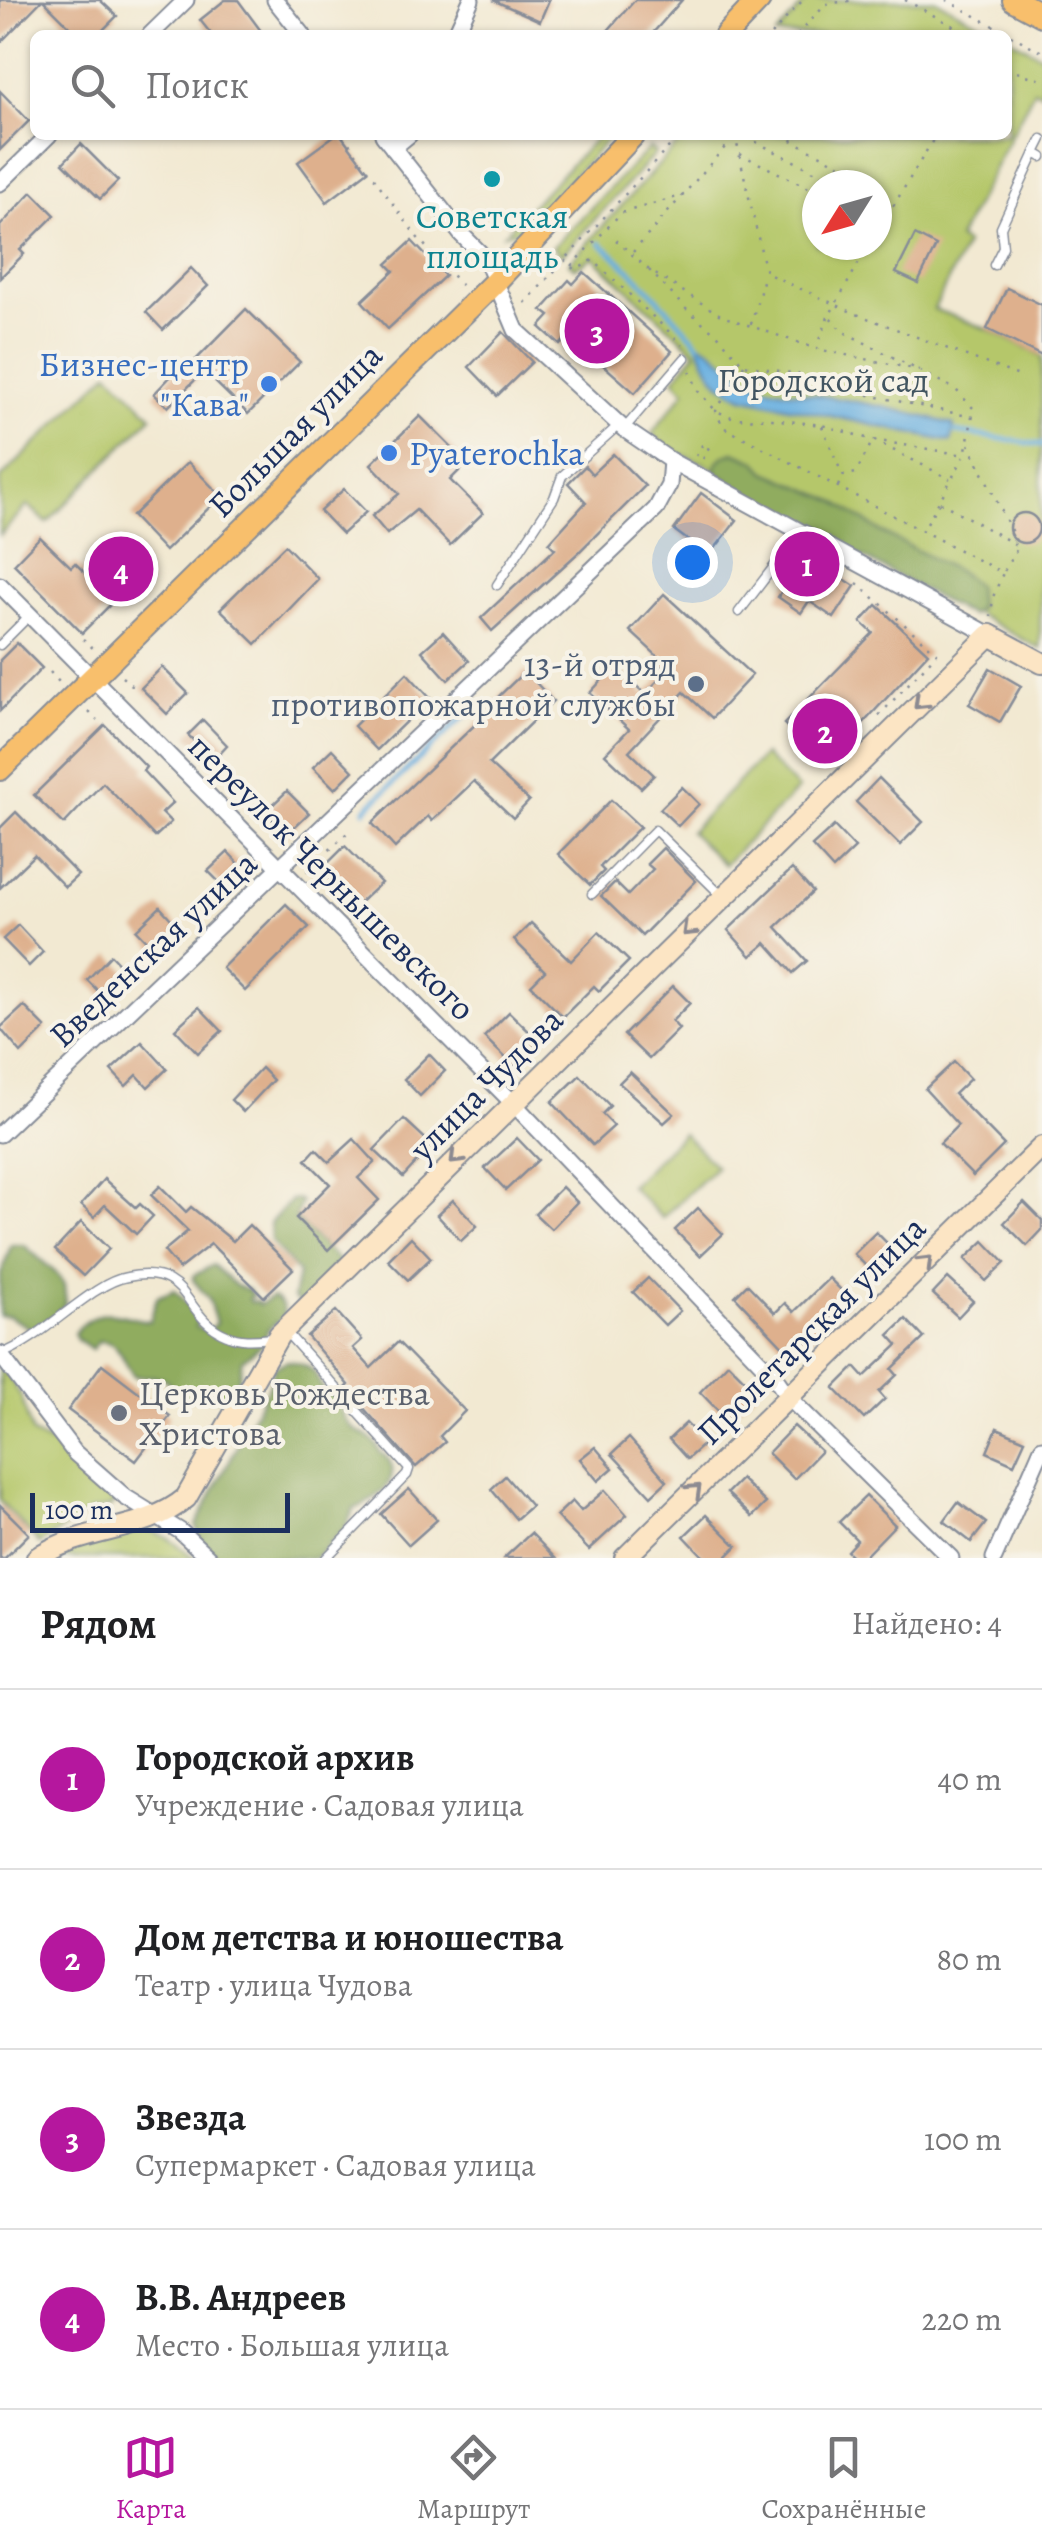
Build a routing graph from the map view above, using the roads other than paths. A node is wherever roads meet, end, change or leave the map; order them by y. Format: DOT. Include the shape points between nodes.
graph roads {
  1 [pos="186,0"];
  2 [pos="274,0"];
  3 [pos="472,0"];
  4 [pos="759,0"];
  5 [pos="1016,1"];
  6 [pos="1042,14"];
  7 [pos="155,30"];
  8 [pos="298,30"];
  9 [pos="458,30"];
  10 [pos="731,30"];
  11 [pos="1042,139"];
  12 [pos="44,140"];
  13 [pos="386,140"];
  14 [pos="402,140"];
  15 [pos="627,140"];
  16 [pos="393,148"];
  17 [pos="1039,155"];
  18 [pos="0,183"];
  19 [pos="994,265"];
  20 [pos="496,281"];
  21 [pos="685,358"];
  22 [pos="622,426"];
  23 [pos="671,461"];
  24 [pos="802,530"];
  25 [pos="0,585"];
  26 [pos="497,585"];
  27 [pos="739,612"];
  28 [pos="30,615"];
  29 [pos="990,635"];
  30 [pos="0,644"];
  31 [pos="1042,662"];
  32 [pos="93,679"];
  33 [pos="0,769"];
  34 [pos="282,868"];
  35 [pos="592,894"];
  36 [pos="722,896"];
  37 [pos="512,1102"];
  38 [pos="0,1134"];
  39 [pos="1042,1147"];
  40 [pos="281,1333"];
  41 [pos="0,1354"];
  42 [pos="789,1398"];
  43 [pos="1042,1448"];
  44 [pos="157,1516"];
  45 [pos="37,1558"];
  46 [pos="209,1558"];
  47 [pos="326,1558"];
  48 [pos="624,1558"];
  49 [pos="951,1558"];
  50 [pos="994,1558"];
  1 -- 7 [label="street"];
  2 -- 8 [label="street"];
  3 -- 9 [label="street"];
  4 -- 10 [label="main road"];
  5 -- 6 [label="main road"];
  11 -- 17 [label="lane"];
  12 -- 18 [label="street"];
  13 -- 16 [label="street"];
  14 -- 16 [label="street"];
  15 -- 20 [label="main road, Большая улица"];
  16 -- 20 [label="street"];
  17 -- 19 [label="lane" via="1001,227"];
  20 -- 22 [label="street" via="516,330"];
  20 -- 32 [label="main road, Большая улица"];
  21 -- 22 [label="lane"];
  22 -- 23 [label="street"];
  22 -- 26 [label="lane" via="562,476"];
  23 -- 24 [label="street"];
  23 -- 34 [label="street, Введенская улица" via="669,485 656,509"];
  24 -- 27 [label="lane"];
  24 -- 29 [label="street"];
  25 -- 28 [label="street, переулок Чернышевского"];
  28 -- 30 [label="lane"];
  28 -- 32 [label="street, переулок Чернышевского"];
  29 -- 31 [label="street"];
  29 -- 36 [label="street, улица Чудова, one-way"];
  32 -- 33 [label="main road, Большая улица"];
  32 -- 34 [label="street, переулок Чернышевского"];
  34 -- 37 [label="street, переулок Чернышевского"];
  34 -- 38 [label="street, Введенская улица"];
  35 -- 36 [label="lane" via="655,830"];
  36 -- 37 [label="street, улица Чудова, one-way"];
  37 -- 40 [label="street, улица Чудова, one-way"];
  37 -- 42 [label="street, переулок Чернышевского"];
  42 -- 39 [label="street, Пролетарская улица, one-way"];
  40 -- 41 [label="lane" via="254,1340 223,1334 168,1278 137,1276 116,1280"];
  40 -- 44 [label="street, улица Чудова" via="197,1483"];
  40 -- 47 [label="lane" via="409,1469"];
  41 -- 44 [label="street" via="75,1453 124,1497"];
  48 -- 42 [label="street, Пролетарская улица, one-way"];
  42 -- 49 [label="street, переулок Чернышевского"];
  43 -- 50 [label="street"];
  44 -- 45 [label="street, улица Чудова" via="66,1540"];
  44 -- 46 [label="street"];
}
